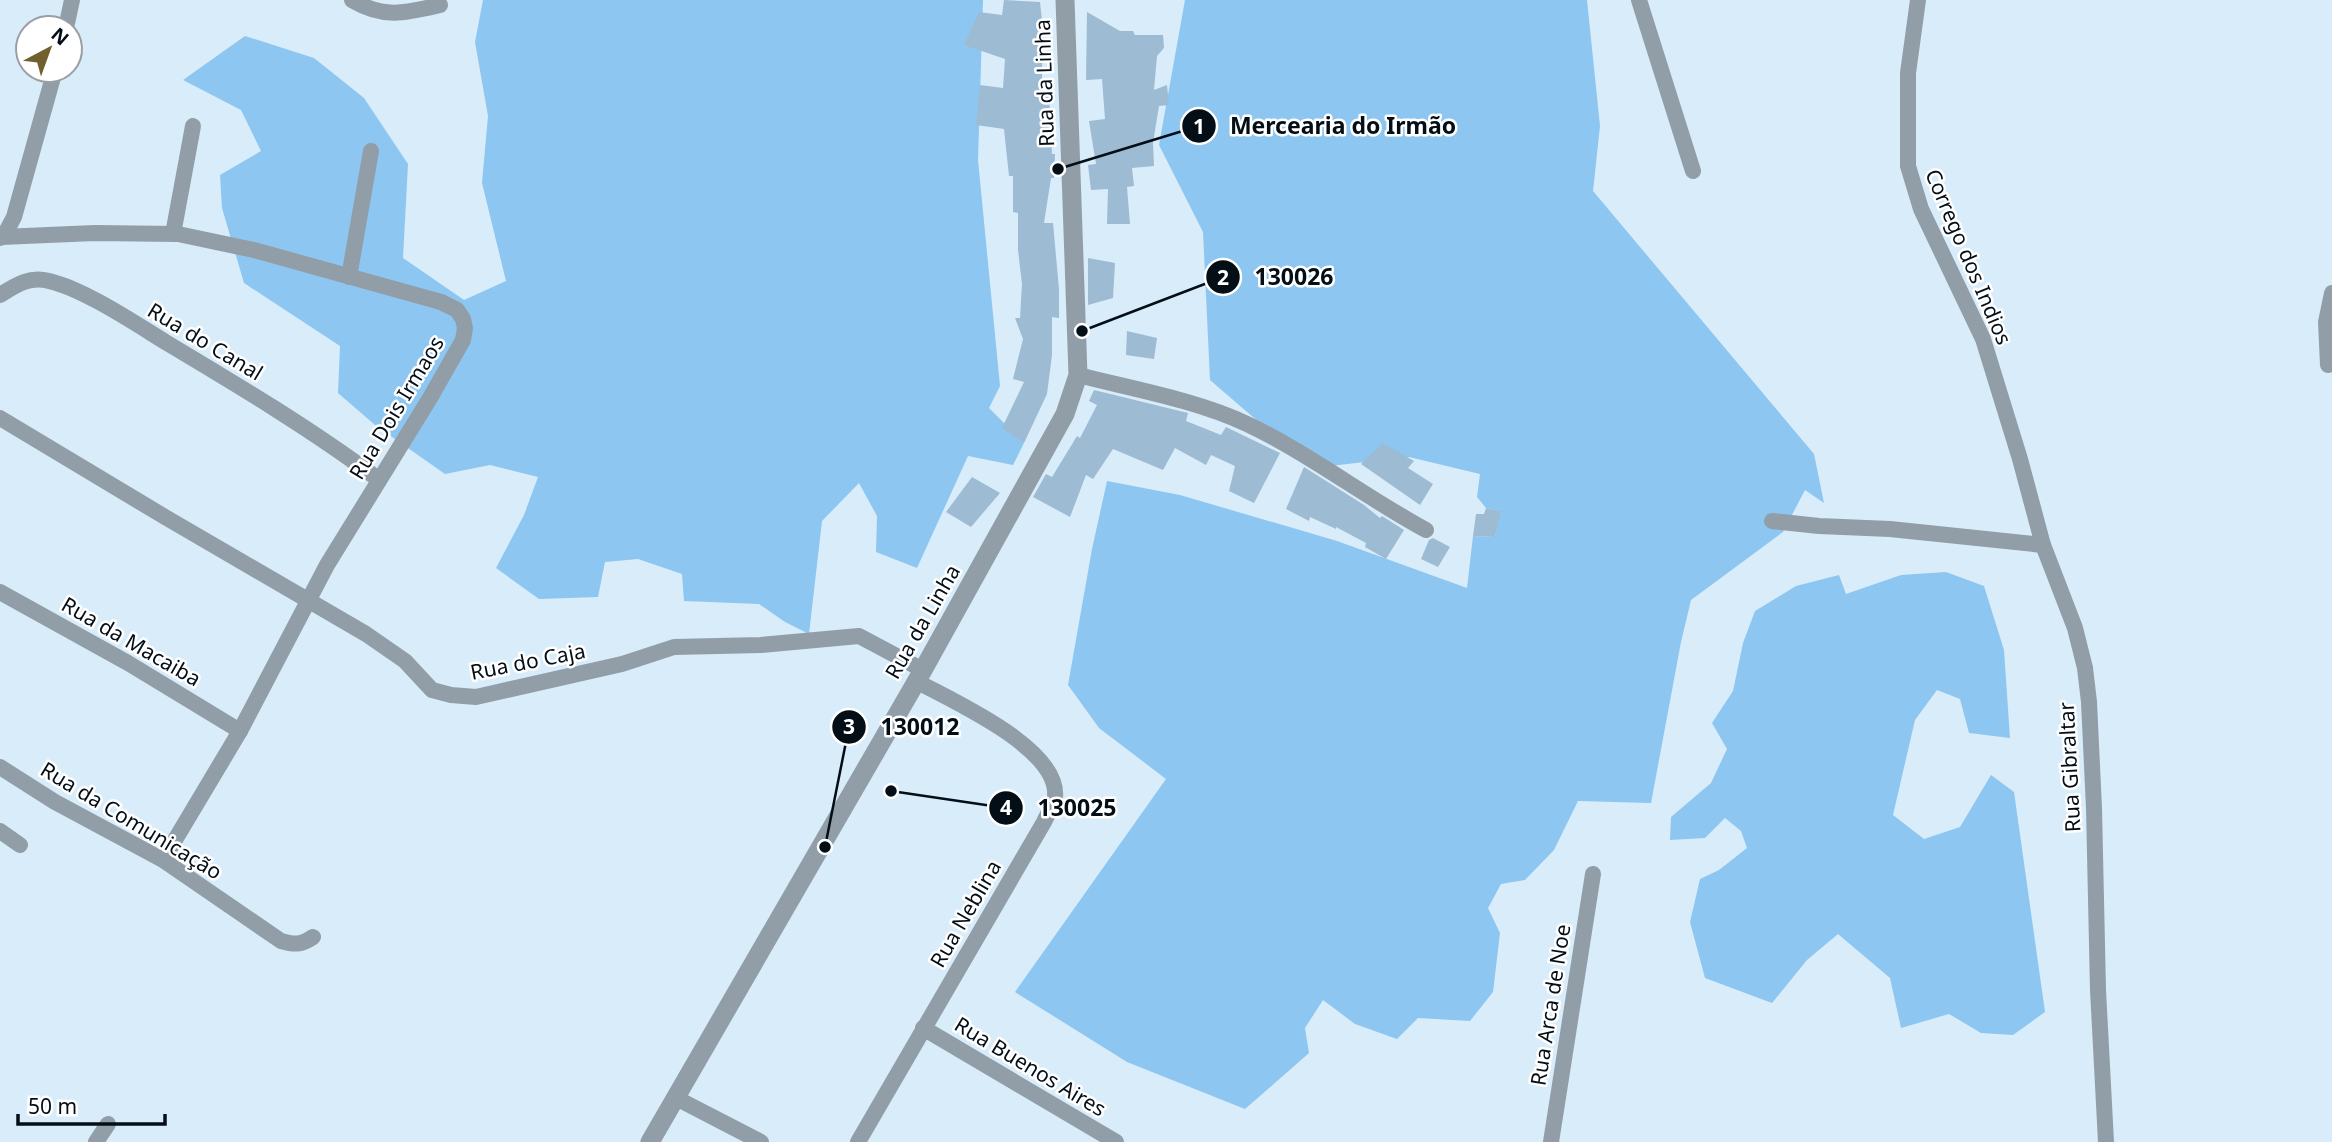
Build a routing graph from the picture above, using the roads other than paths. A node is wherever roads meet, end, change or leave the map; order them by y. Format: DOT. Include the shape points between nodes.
graph roads {
  1 [pos="352,0"];
  2 [pos="1065,0"];
  3 [pos="1639,0"];
  4 [pos="1918,0"];
  5 [pos="440,5"];
  6 [pos="51,84"];
  7 [pos="193,126"];
  8 [pos="371,151"];
  9 [pos="1693,171"];
  10 [pos="173,234"];
  11 [pos="0,238"];
  12 [pos="349,276"];
  13 [pos="2332,293"];
  14 [pos="0,295"];
  15 [pos="2328,365"];
  16 [pos="1078,375"];
  17 [pos="2001,403"];
  18 [pos="0,418"];
  19 [pos="378,479"];
  20 [pos="1772,520"];
  21 [pos="1426,530"];
  22 [pos="2043,545"];
  23 [pos="0,592"];
  24 [pos="308,600"];
  25 [pos="919,675"];
  26 [pos="240,731"];
  27 [pos="0,767"];
  28 [pos="0,831"];
  29 [pos="20,845"];
  30 [pos="163,860"];
  31 [pos="1593,874"];
  32 [pos="313,937"];
  33 [pos="923,1028"];
  34 [pos="676,1098"];
  35 [pos="108,1124"];
  36 [pos="96,1142"];
  37 [pos="650,1142"];
  38 [pos="761,1142"];
  39 [pos="858,1142"];
  40 [pos="1116,1142"];
  41 [pos="1552,1142"];
  42 [pos="2106,1142"];
  1 -- 5 [label="street" via="388,14"];
  2 -- 16 [label="street, Rua da Linha"];
  3 -- 9 [label="street"];
  4 -- 17 [label="street, Corrego dos Indios" via="1908,73 1908,166 1921,209 1983,339"];
  6 -- 11 [label="street" via="18,205"];
  7 -- 10 [label="street"];
  8 -- 12 [label="street"];
  10 -- 11 [label="street, Rua Dois Irmaos"];
  10 -- 12 [label="street, Rua Dois Irmaos"];
  12 -- 19 [label="street, Rua Dois Irmaos" via="441,302 457,310 465,328 463,340 430,398"];
  13 -- 15 [label="street" via="2326,322"];
  14 -- 19 [label="street, Rua do Canal" via="32,279 68,287 245,390"];
  16 -- 21 [label="street" via="1220,412 1342,477"];
  16 -- 25 [label="street, Rua da Linha" via="1051,443"];
  17 -- 22 [label="street, Rua Gibraltar"];
  18 -- 24 [label="street, Rua do Caja"];
  19 -- 24 [label="street, Rua Dois Irmaos"];
  20 -- 22 [label="street"];
  22 -- 42 [label="street, Rua Gibraltar" via="2075,628 2089,702"];
  23 -- 26 [label="street, Rua da Macaiba"];
  24 -- 25 [label="street, Rua do Caja" via="392,650 432,690 451,695 500,693 674,647 859,636"];
  24 -- 26 [label="street, Rua Dois Irmaos"];
  25 -- 33 [label="street, Rua Neblina" via="1035,755 1052,780 1055,798"];
  25 -- 34 [label="street, Rua da Linha"];
  26 -- 30 [label="street, Rua Dois Irmaos"];
  27 -- 30 [label="street, Rua da Comunicação"];
  28 -- 29 [label="street"];
  30 -- 32 [label="street, Rua da Comunicação" via="281,941 294,945"];
  31 -- 41 [label="street, Rua Arca de Noe"];
  33 -- 39 [label="street, Rua Neblina"];
  33 -- 40 [label="street, Rua Buenos Aires"];
  34 -- 37 [label="street, Rua da Linha"];
  34 -- 38 [label="street"];
  35 -- 36 [label="street"];
}
